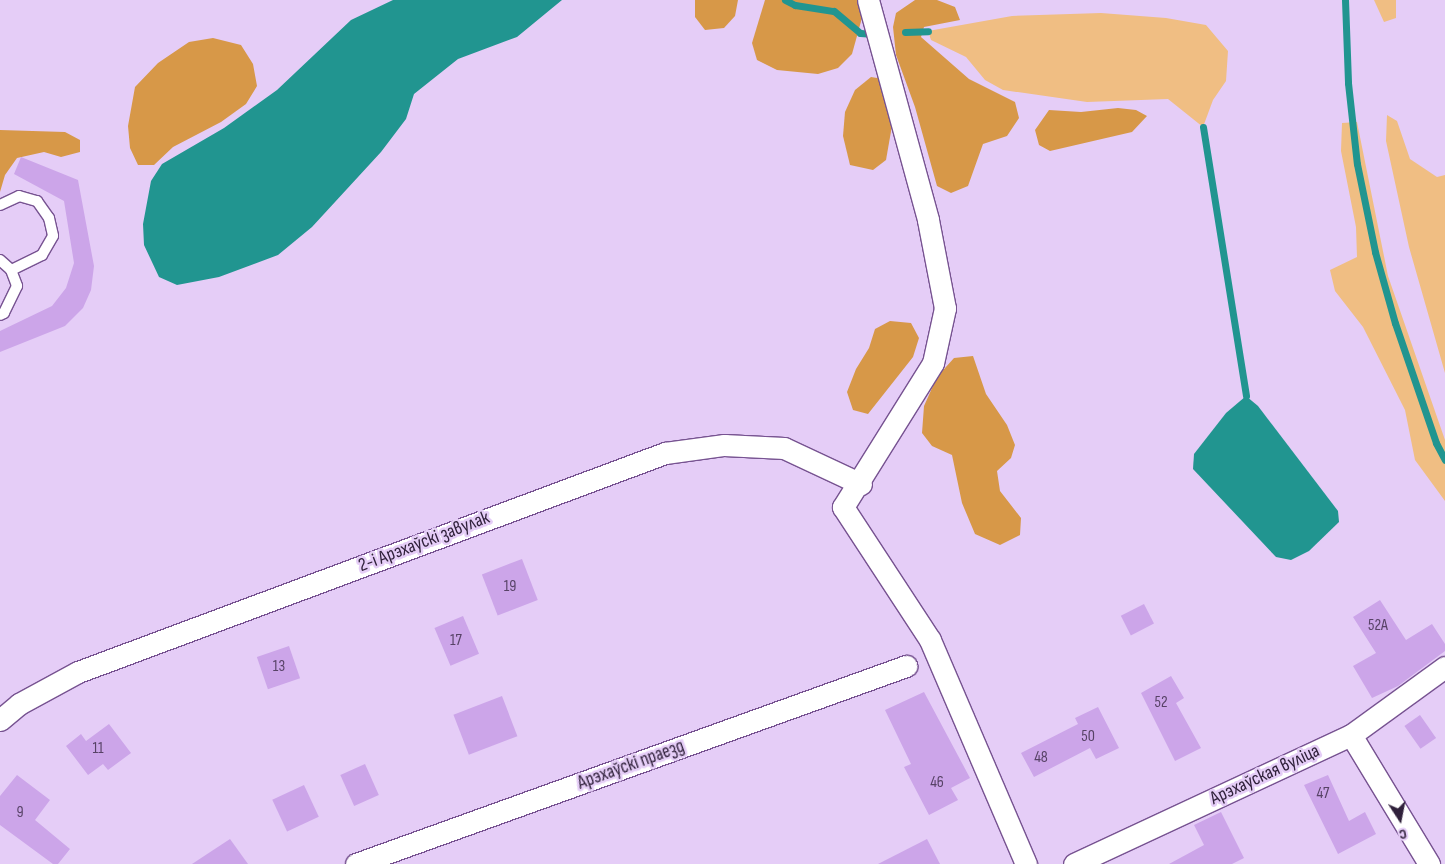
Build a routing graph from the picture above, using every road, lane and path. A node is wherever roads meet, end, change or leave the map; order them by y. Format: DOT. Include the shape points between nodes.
graph roads {
  1 [pos="868,0"];
  2 [pos="0,205"];
  3 [pos="0,260"];
  4 [pos="11,270"];
  5 [pos="0,315"];
  6 [pos="860,484"];
  7 [pos="906,666"];
  8 [pos="1445,667"];
  9 [pos="0,720"];
  10 [pos="1351,735"];
  11 [pos="356,864"];
  12 [pos="1026,864"];
  13 [pos="1074,864"];
  14 [pos="1429,864"];
  1 -- 6 [label="street" via="928,220 945,308 933,363"];
  2 -- 4 [label="lane" via="19,196 37,201 49,218 53,236 42,255"];
  3 -- 4 [label="lane"];
  4 -- 5 [label="lane" via="17,286 4,314"];
  6 -- 9 [label="street, 2-і Арэхаўскі завулак" via="784,448 724,445 665,453 78,672 19,704"];
  6 -- 12 [label="street" via="844,507 930,640"];
  7 -- 11 [label="street, Арэхаўскі праезд"];
  8 -- 10 [label="street, Арэхаўская вуліца"];
  10 -- 13 [label="street, Арэхаўская вуліца"];
  10 -- 14 [label="street"];
}
